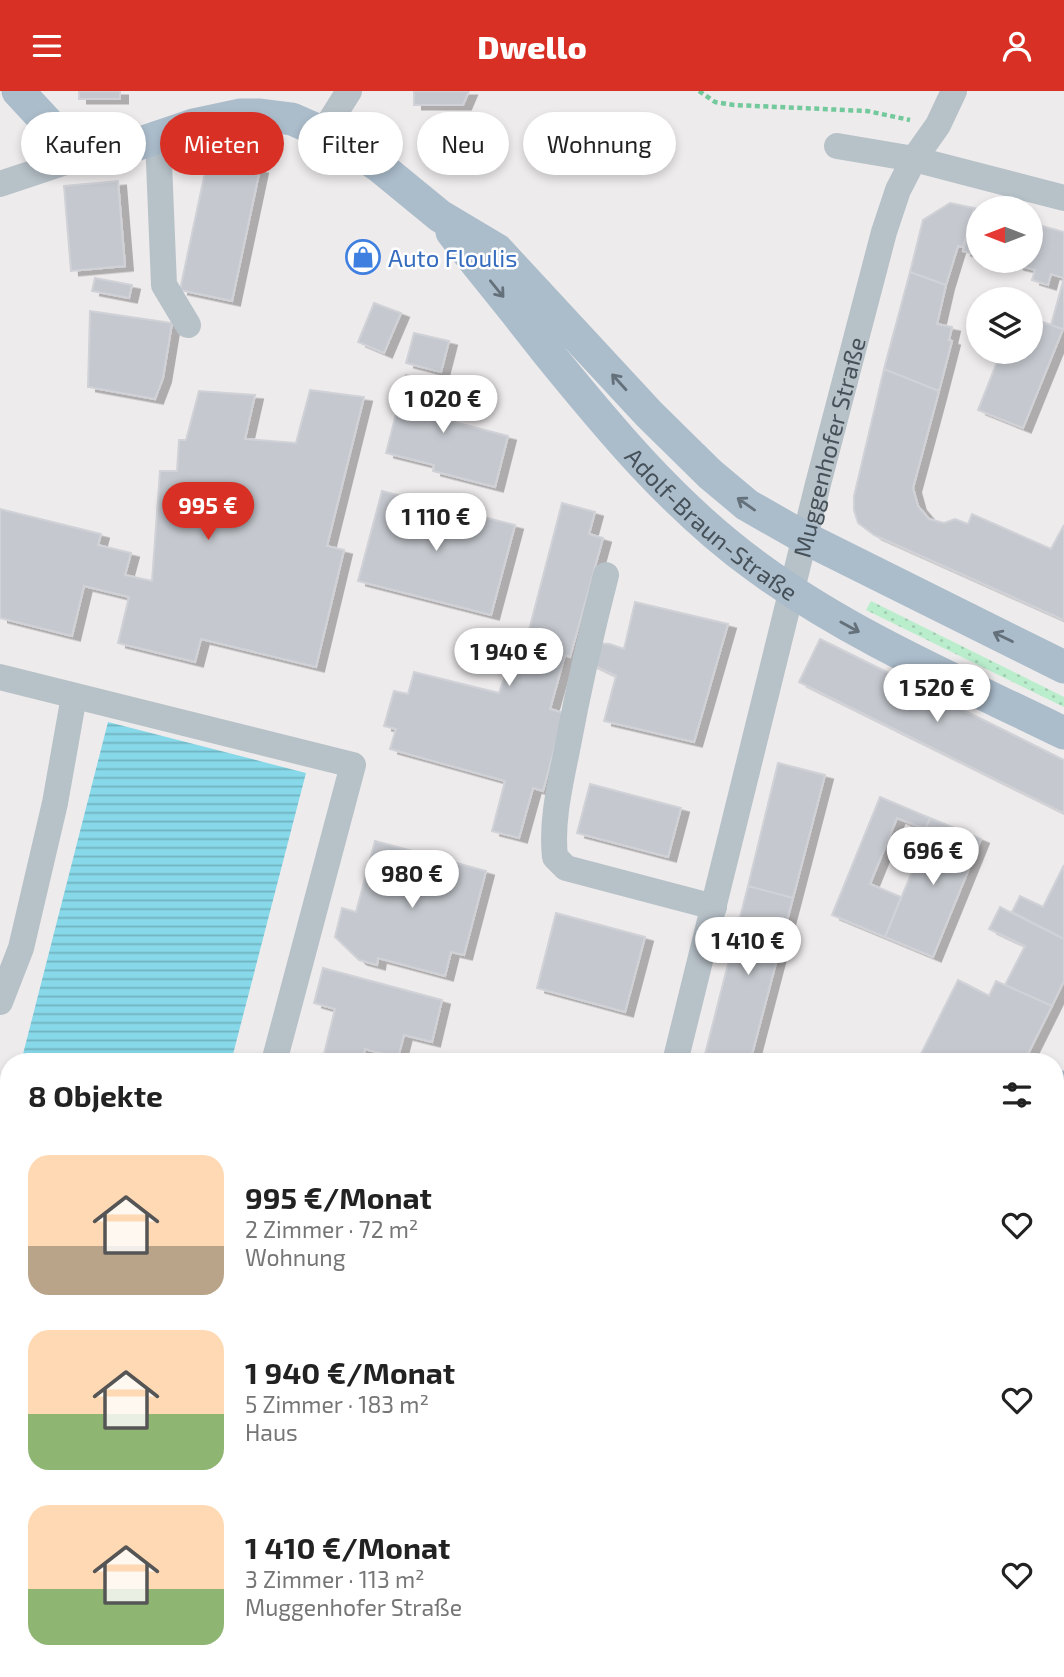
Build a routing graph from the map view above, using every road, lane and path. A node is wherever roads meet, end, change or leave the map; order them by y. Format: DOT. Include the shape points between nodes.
graph roads {
  1 [pos="18,91"];
  2 [pos="349,91"];
  3 [pos="699,91"];
  4 [pos="954,91"];
  5 [pos="37,112"];
  6 [pos="336,112"];
  7 [pos="298,122"];
  8 [pos="938,125"];
  9 [pos="158,138"];
  10 [pos="146,142"];
  11 [pos="837,146"];
  12 [pos="914,159"];
  13 [pos="27,175"];
  14 [pos="388,175"];
  15 [pos="0,184"];
  16 [pos="1064,198"];
  17 [pos="440,216"];
  18 [pos="188,325"];
  19 [pos="805,538"];
  20 [pos="606,575"];
  21 [pos="792,591"];
  22 [pos="1064,667"];
  23 [pos="0,677"];
  24 [pos="74,696"];
  25 [pos="1064,733"];
  26 [pos="714,907"];
  27 [pos="0,1002"];
  28 [pos="276,1053"];
  29 [pos="677,1053"];
  1 -- 5 [label="main road, Adolf-Braun-Straße"];
  2 -- 6 [label="street"];
  3 -- 8 [label="path" via="725,104 867,111"];
  4 -- 8 [label="street, Muggenhofer Straße"];
  7 -- 9 [label="main road, Adolf-Braun-Straße" via="241,115 209,120"];
  8 -- 12 [label="street, Muggenhofer Straße"];
  9 -- 10 [label="main road, Adolf-Braun-Straße"];
  9 -- 18 [label="street" via="164,285"];
  11 -- 12 [label="street"];
  12 -- 16 [label="street"];
  12 -- 19 [label="street, Muggenhofer Straße" via="884,232"];
  13 -- 15 [label="street"];
  14 -- 17 [label="main road, Adolf-Braun-Straße"];
  19 -- 17 [label="main road, Adolf-Braun-Straße, one-way" via="730,492 649,414 497,250"];
  17 -- 21 [label="main road, Adolf-Braun-Straße, one-way" via="632,453 712,531"];
  19 -- 21 [label="street, Muggenhofer Straße"];
  22 -- 19 [label="main road, Adolf-Braun-Straße, one-way"];
  20 -- 26 [label="street" via="559,793 555,857 566,868"];
  21 -- 25 [label="main road, Adolf-Braun-Straße, one-way" via="869,637"];
  21 -- 26 [label="street, Muggenhofer Straße"];
  23 -- 24 [label="street"];
  24 -- 27 [label="street" via="55,803 21,947"];
  24 -- 28 [label="street" via="352,765"];
  26 -- 29 [label="street, Muggenhofer Straße"];
}
